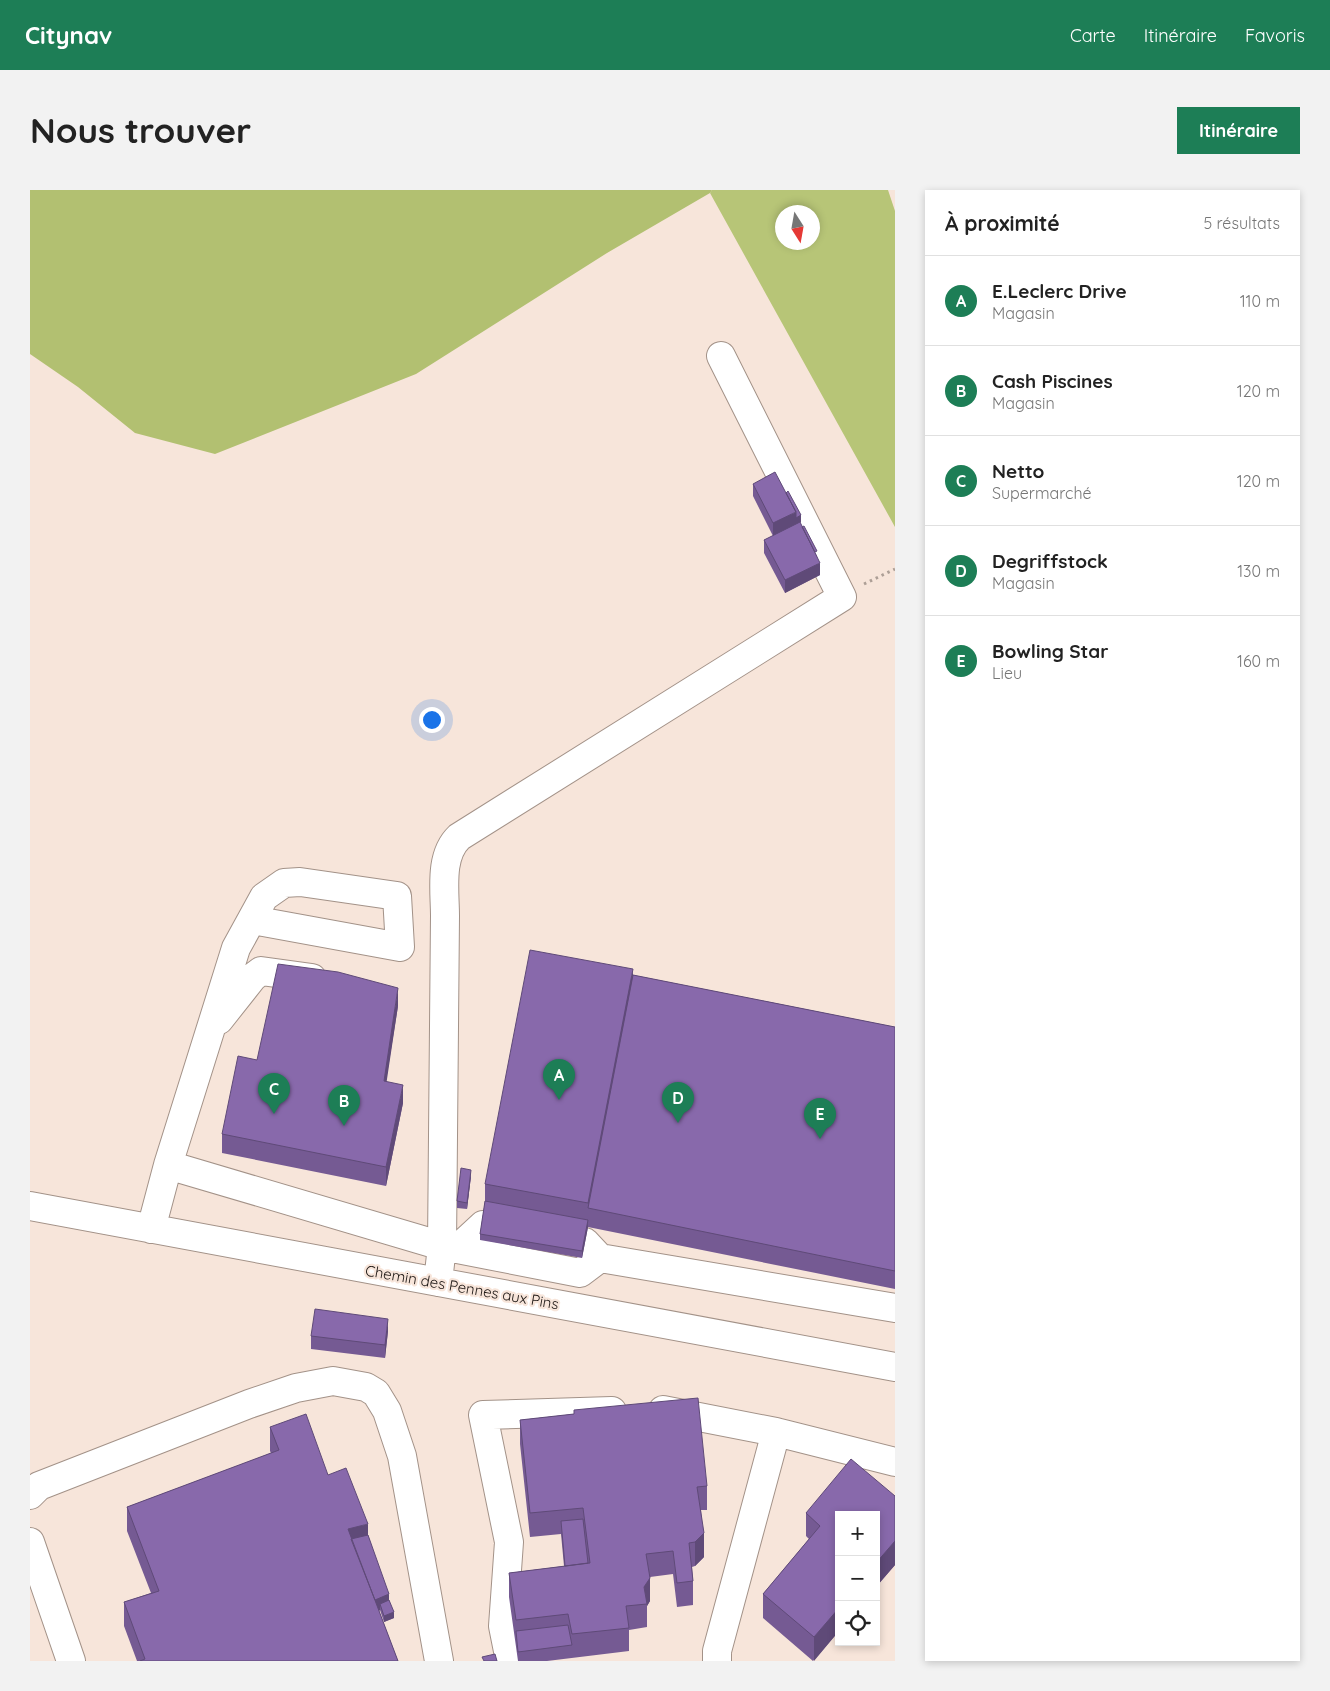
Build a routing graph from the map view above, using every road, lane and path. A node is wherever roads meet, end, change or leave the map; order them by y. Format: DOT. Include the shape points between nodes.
graph roads {
  1 [pos="721,356"];
  2 [pos="895,569"];
  3 [pos="842,597"];
  4 [pos="252,920"];
  5 [pos="337,983"];
  6 [pos="208,1035"];
  7 [pos="168,1165"];
  8 [pos="30,1206"];
  9 [pos="151,1229"];
  10 [pos="520,1231"];
  11 [pos="581,1246"];
  12 [pos="460,1250"];
  13 [pos="532,1263"];
  14 [pos="438,1282"];
  15 [pos="895,1308"];
  16 [pos="895,1367"];
  17 [pos="776,1432"];
  18 [pos="895,1462"];
  19 [pos="30,1495"];
  20 [pos="30,1542"];
  21 [pos="71,1661"];
  22 [pos="439,1661"];
  23 [pos="510,1661"];
  24 [pos="717,1661"];
  1 -- 3 [label="street"];
  2 -- 3 [label="path"];
  3 -- 12 [label="street" via="450,846 446,861 444,916"];
  4 -- 4 [label="street" via="382,944 400,947 397,896 300,882 284,883 264,897"];
  4 -- 6 [label="street" via="236,948"];
  5 -- 6 [label="street" via="261,971"];
  6 -- 7 [label="street"];
  7 -- 9 [label="street"];
  7 -- 12 [label="street"];
  8 -- 9 [label="street, Chemin des Pennes aux Pins"];
  9 -- 14 [label="street, Chemin des Pennes aux Pins"];
  10 -- 11 [label="street"];
  10 -- 12 [label="street"];
  10 -- 13 [label="street"];
  11 -- 13 [label="street"];
  11 -- 13 [label="street" via="580,1273"];
  11 -- 15 [label="street"];
  12 -- 13 [label="street"];
  12 -- 14 [label="street"];
  14 -- 16 [label="street, Chemin des Pennes aux Pins"];
  17 -- 18 [label="street"];
  17 -- 23 [label="street" via="665,1410 483,1415 508,1542 503,1626"];
  17 -- 24 [label="street"];
  19 -- 22 [label="street" via="39,1486 296,1388 334,1381 366,1387 376,1393 387,1411 402,1456"];
  20 -- 21 [label="street"];
}
